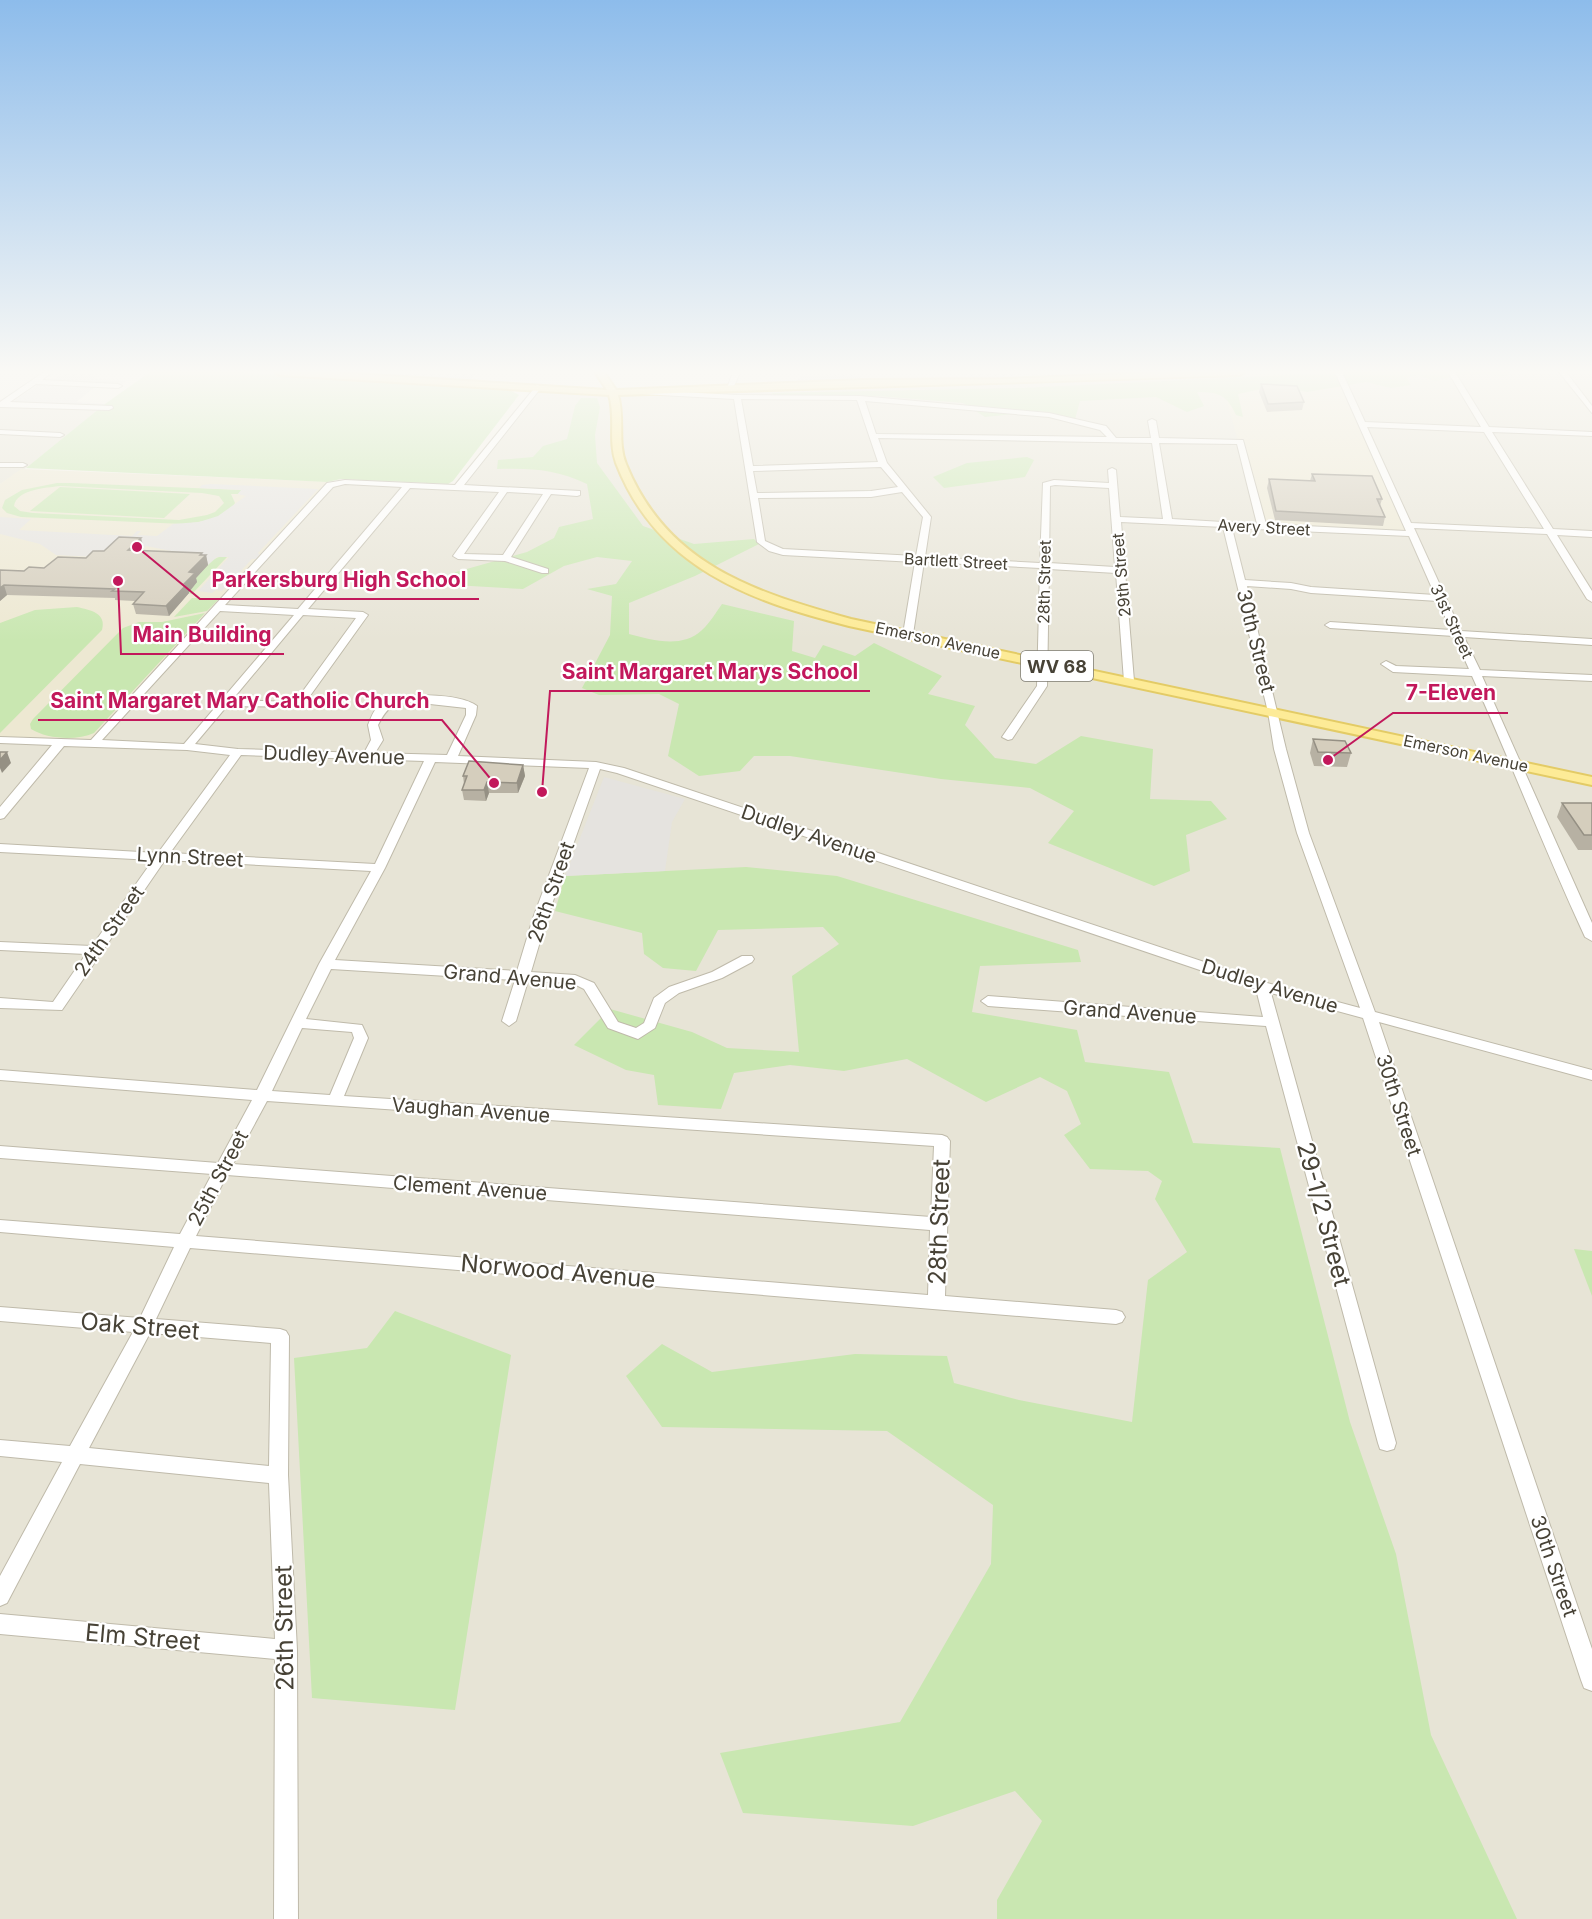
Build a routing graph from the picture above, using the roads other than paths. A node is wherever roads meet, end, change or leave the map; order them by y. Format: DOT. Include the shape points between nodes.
graph roads {
  1 [pos="478,462"];
  2 [pos="621,462"];
  3 [pos="747,462"];
  4 [pos="1158,462"];
  5 [pos="1245,462"];
  6 [pos="1379,462"];
  7 [pos="1506,462"];
  8 [pos="883,464"];
  9 [pos="0,465"];
  10 [pos="23,465"];
  11 [pos="748,469"];
  12 [pos="1112,470"];
  13 [pos="408,485"];
  14 [pos="1114,486"];
  15 [pos="457,488"];
  16 [pos="904,489"];
  17 [pos="504,490"];
  18 [pos="548,492"];
  19 [pos="577,493"];
  20 [pos="753,496"];
  21 [pos="1116,519"];
  22 [pos="1168,522"];
  23 [pos="1227,525"];
  24 [pos="1262,526"];
  25 [pos="1410,530"];
  26 [pos="1550,532"];
  27 [pos="1592,534"];
  28 [pos="506,558"];
  29 [pos="920,559"];
  30 [pos="1045,567"];
  31 [pos="1120,570"];
  32 [pos="546,571"];
  33 [pos="1241,583"];
  34 [pos="1441,598"];
  35 [pos="1592,599"];
  36 [pos="218,608"];
  37 [pos="303,612"];
  38 [pos="1330,625"];
  39 [pos="908,634"];
  40 [pos="1458,634"];
  41 [pos="1592,642"];
  42 [pos="1042,663"];
  43 [pos="1386,664"];
  44 [pos="1476,672"];
  45 [pos="1592,678"];
  46 [pos="1129,681"];
  47 [pos="226,703"];
  48 [pos="1273,712"];
  49 [pos="1008,737"];
  50 [pos="0,740"];
  51 [pos="60,743"];
  52 [pos="93,744"];
  53 [pos="187,747"];
  54 [pos="238,752"];
  55 [pos="368,756"];
  56 [pos="431,758"];
  57 [pos="451,759"];
  58 [pos="1517,763"];
  59 [pos="596,765"];
  60 [pos="1592,781"];
  61 [pos="0,815"];
  62 [pos="0,848"];
  63 [pos="162,855"];
  64 [pos="379,868"];
  65 [pos="1592,937"];
  66 [pos="0,946"];
  67 [pos="94,950"];
  68 [pos="747,959"];
  69 [pos="326,964"];
  70 [pos="524,975"];
  71 [pos="1262,986"];
  72 [pos="988,1001"];
  73 [pos="0,1003"];
  74 [pos="1370,1017"];
  75 [pos="510,1021"];
  76 [pos="1272,1022"];
  77 [pos="297,1023"];
  78 [pos="0,1075"];
  79 [pos="1592,1075"];
  80 [pos="262,1095"];
  81 [pos="335,1101"];
  82 [pos="942,1142"];
  83 [pos="0,1152"];
  84 [pos="223,1169"];
  85 [pos="939,1224"];
  86 [pos="0,1226"];
  87 [pos="185,1239"];
  88 [pos="936,1302"];
  89 [pos="0,1314"];
  90 [pos="1116,1317"];
  91 [pos="144,1327"];
  92 [pos="280,1336"];
  93 [pos="1387,1443"];
  94 [pos="0,1448"];
  95 [pos="75,1456"];
  96 [pos="278,1475"];
  97 [pos="0,1596"];
  98 [pos="0,1624"];
  99 [pos="286,1650"];
  100 [pos="1592,1680"];
  101 [pos="286,1919"];
  1 -- 15 [label="street"];
  2 -- 39 [label="main road, Emerson Avenue / WV 68" via="639,497 675,547 694,562 748,591 849,622"];
  3 -- 11 [label="street"];
  4 -- 22 [label="street"];
  5 -- 24 [label="street"];
  6 -- 25 [label="street, 31st Street"];
  7 -- 26 [label="street"];
  8 -- 11 [label="street"];
  8 -- 16 [label="street"];
  9 -- 10 [label="street"];
  11 -- 20 [label="street"];
  12 -- 14 [label="street, 29th Street"];
  13 -- 15 [label="street"];
  13 -- 36 [label="street" via="330,485"];
  13 -- 37 [label="street"];
  14 -- 21 [label="street, 29th Street"];
  14 -- 30 [label="street, 28th Street" via="1054,482 1046,485"];
  15 -- 17 [label="street"];
  16 -- 20 [label="street" via="871,494"];
  16 -- 29 [label="street" via="927,517"];
  17 -- 18 [label="street"];
  17 -- 28 [label="street" via="458,556"];
  18 -- 19 [label="street"];
  18 -- 28 [label="street"];
  20 -- 29 [label="street, Bartlett Street" via="761,542 772,549"];
  21 -- 22 [label="street, Avery Street"];
  21 -- 31 [label="street, 29th Street"];
  22 -- 23 [label="street, Avery Street"];
  23 -- 24 [label="street, Avery Street"];
  23 -- 33 [label="street, 30th Street"];
  24 -- 25 [label="street, Avery Street"];
  25 -- 26 [label="street, Avery Street"];
  25 -- 34 [label="street, 31st Street"];
  26 -- 27 [label="street, Avery Street"];
  26 -- 35 [label="street"];
  28 -- 32 [label="street"];
  29 -- 30 [label="street, Bartlett Street"];
  29 -- 39 [label="street"];
  30 -- 31 [label="street, Bartlett Street"];
  30 -- 42 [label="street, 28th Street"];
  31 -- 46 [label="street, 29th Street"];
  33 -- 34 [label="street"];
  33 -- 48 [label="street, 30th Street"];
  34 -- 40 [label="street, 31st Street"];
  36 -- 37 [label="street"];
  36 -- 52 [label="street"];
  37 -- 47 [label="street"];
  37 -- 47 [label="street" via="363,615 298,705"];
  38 -- 40 [label="street"];
  39 -- 42 [label="main road, Emerson Avenue / WV 68"];
  40 -- 41 [label="street"];
  40 -- 44 [label="street, 31st Street"];
  42 -- 46 [label="main road, Emerson Avenue / WV 68"];
  42 -- 49 [label="street, 28th Street" via="1042,686"];
  43 -- 44 [label="street" via="1393,669"];
  44 -- 45 [label="street"];
  44 -- 58 [label="street, 31st Street"];
  46 -- 48 [label="main road, Emerson Avenue / WV 68"];
  47 -- 53 [label="street"];
  48 -- 58 [label="main road, Emerson Avenue / WV 68"];
  48 -- 74 [label="street, 30th Street" via="1303,833"];
  50 -- 51 [label="street, Dudley Avenue"];
  51 -- 52 [label="street, Dudley Avenue"];
  51 -- 61 [label="street"];
  52 -- 53 [label="street, Dudley Avenue"];
  53 -- 54 [label="street, Dudley Avenue"];
  54 -- 55 [label="street, Dudley Avenue"];
  54 -- 63 [label="street, 24th Street"];
  55 -- 56 [label="street, Dudley Avenue"];
  55 -- 57 [label="street" via="377,740 373,725 383,707 406,700 452,701 472,706"];
  56 -- 57 [label="street, Dudley Avenue"];
  56 -- 64 [label="street, 25th Street"];
  57 -- 59 [label="street, Dudley Avenue"];
  58 -- 60 [label="main road, Emerson Avenue / WV 68"];
  58 -- 65 [label="street, 31st Street"];
  59 -- 70 [label="street, 26th Street" via="540,918"];
  59 -- 71 [label="street, Dudley Avenue"];
  62 -- 63 [label="street, Lynn Street"];
  63 -- 64 [label="street, Lynn Street"];
  63 -- 67 [label="street, 24th Street"];
  64 -- 69 [label="street, 25th Street"];
  66 -- 67 [label="street"];
  67 -- 73 [label="street, 24th Street" via="57,1007"];
  68 -- 70 [label="street, Grand Avenue" via="659,1000 650,1025 638,1034 612,1025 589,986 575,979"];
  69 -- 70 [label="street, Grand Avenue"];
  69 -- 77 [label="street, 25th Street"];
  70 -- 75 [label="street, 26th Street"];
  71 -- 74 [label="street, Dudley Avenue"];
  71 -- 76 [label="street, 29-1/2 Street"];
  72 -- 76 [label="street, Grand Avenue"];
  74 -- 79 [label="street, Dudley Avenue"];
  74 -- 100 [label="street, 30th Street"];
  76 -- 93 [label="street, 29-1/2 Street"];
  77 -- 80 [label="street, 25th Street"];
  77 -- 81 [label="street" via="357,1028 361,1038"];
  78 -- 80 [label="street, Vaughan Avenue"];
  80 -- 81 [label="street, Vaughan Avenue"];
  80 -- 84 [label="street, 25th Street"];
  81 -- 82 [label="street, Vaughan Avenue"];
  82 -- 85 [label="street, 28th Street"];
  83 -- 84 [label="street, Clement Avenue"];
  84 -- 85 [label="street, Clement Avenue"];
  84 -- 87 [label="street, 25th Street"];
  85 -- 88 [label="street, 28th Street"];
  86 -- 87 [label="street, Norwood Avenue"];
  87 -- 88 [label="street, Norwood Avenue"];
  87 -- 91 [label="street, 25th Street"];
  88 -- 90 [label="street, Norwood Avenue"];
  89 -- 91 [label="street, Oak Street"];
  91 -- 92 [label="street, Oak Street"];
  91 -- 95 [label="street, 25th Street"];
  92 -- 96 [label="street, 26th Street"];
  94 -- 95 [label="street"];
  95 -- 96 [label="street"];
  95 -- 97 [label="street, 25th Street"];
  96 -- 99 [label="street, 26th Street"];
  98 -- 99 [label="street, Elm Street"];
  99 -- 101 [label="street, 26th Street"];
}
